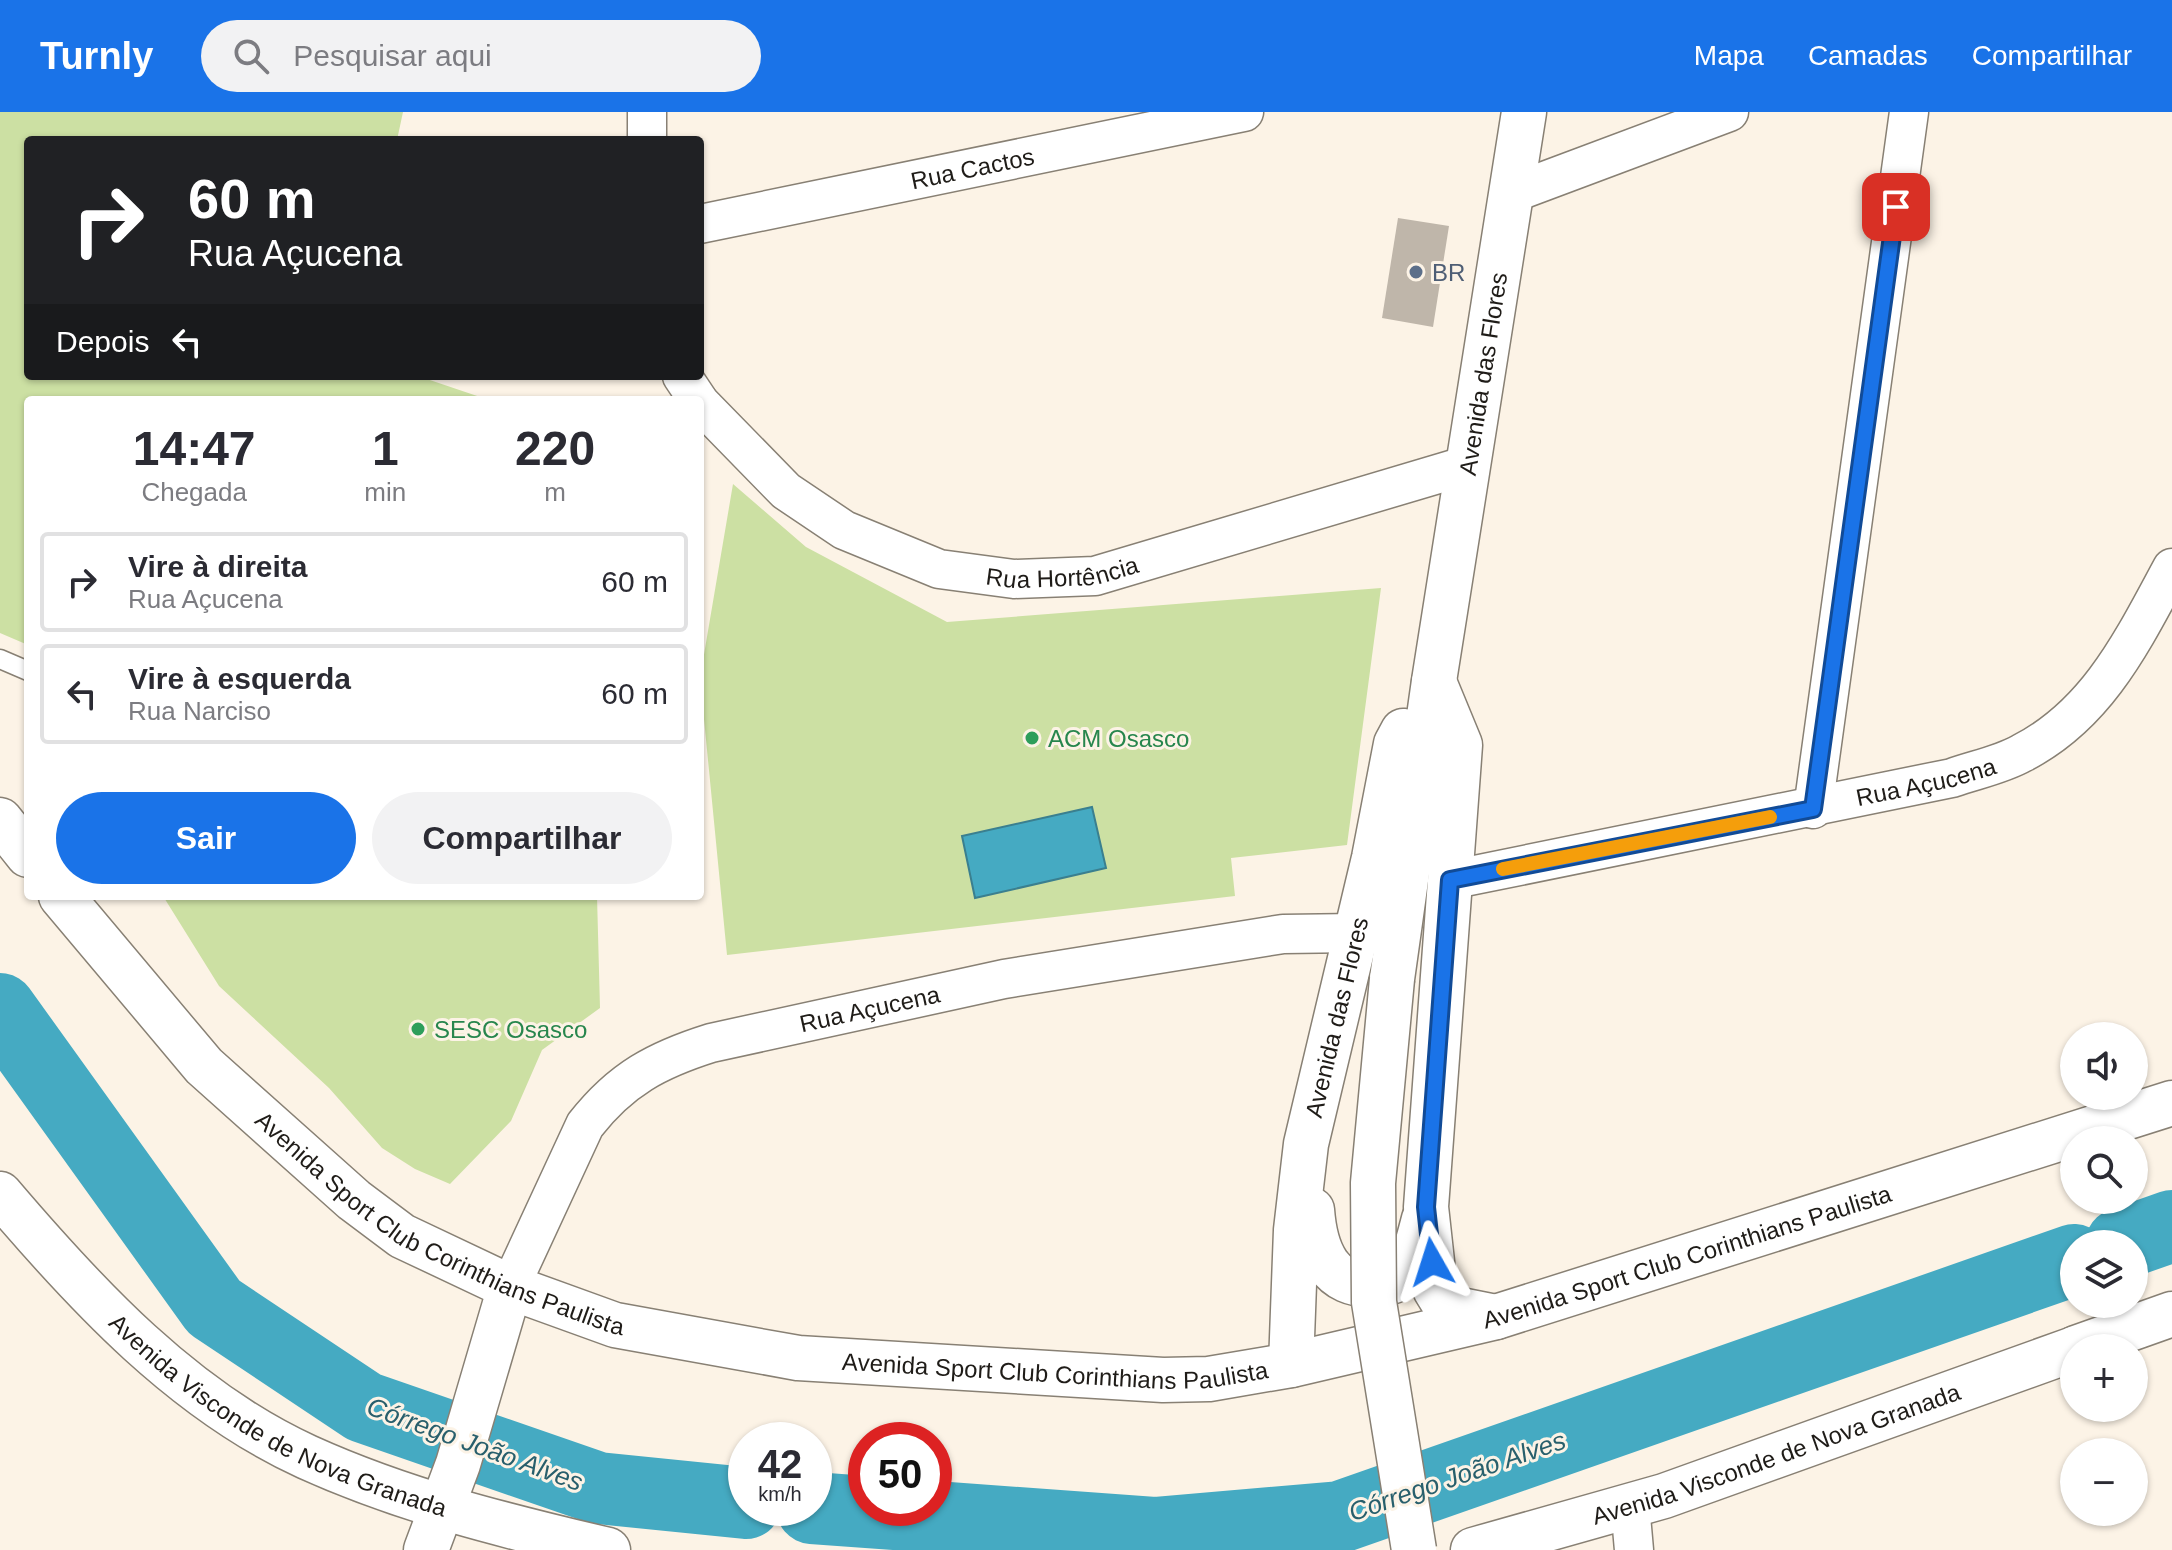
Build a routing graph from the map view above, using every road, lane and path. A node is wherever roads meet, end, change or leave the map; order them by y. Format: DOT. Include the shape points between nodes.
graph roads {
  1 [pos="647,112"];
  2 [pos="1244,112"];
  3 [pos="1524,112"];
  4 [pos="1729,112"];
  5 [pos="1909,112"];
  6 [pos="647,136"];
  7 [pos="1510,194"];
  8 [pos="704,223"];
  9 [pos="704,406"];
  10 [pos="1468,465"];
  11 [pos="2172,568"];
  12 [pos="0,659"];
  13 [pos="24,669"];
  14 [pos="1434,681"];
  15 [pos="1813,809"];
  16 [pos="0,820"];
  17 [pos="24,850"];
  18 [pos="1450,880"];
  19 [pos="68,900"];
  20 [pos="1357,933"];
  21 [pos="2172,1103"];
  22 [pos="1306,1144"];
  23 [pos="0,1194"];
  24 [pos="1426,1207"];
  25 [pos="510,1287"];
  26 [pos="2172,1314"];
  27 [pos="1496,1317"];
  28 [pos="2115,1334"];
  29 [pos="2060,1353"];
  30 [pos="1291,1365"];
  31 [pos="1630,1505"];
  32 [pos="442,1509"];
  33 [pos="426,1550"];
  34 [pos="608,1550"];
  35 [pos="1414,1550"];
  36 [pos="1473,1550"];
  37 [pos="1634,1550"];
  1 -- 6 [label="street"];
  2 -- 8 [label="street, Rua Cactos"];
  3 -- 7 [label="main road, Avenida das Flores"];
  4 -- 7 [label="street"];
  5 -- 15 [label="street"];
  7 -- 10 [label="main road, Avenida das Flores"];
  9 -- 10 [label="street, Rua Hortência" via="786,491 844,530 939,569 1014,579 1095,576"];
  10 -- 14 [label="main road, Avenida das Flores"];
  11 -- 15 [label="street, Rua Açucena" via="2122,660 2098,694 2056,733 2020,755 1952,778"];
  12 -- 13 [label="lane"];
  14 -- 18 [label="main road" via="1460,745"];
  14 -- 20 [label="main road, Avenida das Flores" via="1396,744"];
  14 -- 35 [label="main road, Avenida das Flores, bridge" via="1392,979 1373,1183 1374,1302"];
  15 -- 18 [label="street, Rua Açucena"];
  16 -- 17 [label="main road"];
  18 -- 24 [label="main road"];
  19 -- 25 [label="main road, Avenida Sport Club Corinthians Paulista" via="204,1066 354,1200 402,1236"];
  20 -- 22 [label="main road, Avenida das Flores"];
  20 -- 25 [label="street, Rua Açucena" via="1283,934 1004,979 663,1058 619,1088 585,1125"];
  21 -- 27 [label="main road, Avenida Sport Club Corinthians Paulista"];
  22 -- 24 [label="main road" via="1313,1226 1322,1258 1339,1278 1364,1285 1399,1278 1418,1242"];
  22 -- 30 [label="main road, Avenida das Flores" via="1296,1230"];
  23 -- 32 [label="main road, Avenida Visconde de Nova Granada" via="73,1280 191,1386 305,1456"];
  24 -- 27 [label="main road" via="1435,1289 1446,1307"];
  25 -- 30 [label="main road, Avenida Sport Club Corinthians Paulista" via="615,1325 798,1358 1163,1380 1209,1379"];
  25 -- 32 [label="main road"];
  26 -- 28 [label="main road, Avenida Visconde de Nova Granada"];
  27 -- 30 [label="main road, Avenida Sport Club Corinthians Paulista"];
  29 -- 31 [label="main road, Avenida Visconde de Nova Granada"];
  31 -- 36 [label="main road, Avenida Visconde de Nova Granada"];
  31 -- 37 [label="street"];
  32 -- 33 [label="main road"];
  32 -- 34 [label="main road, Avenida Visconde de Nova Granada"];
}
